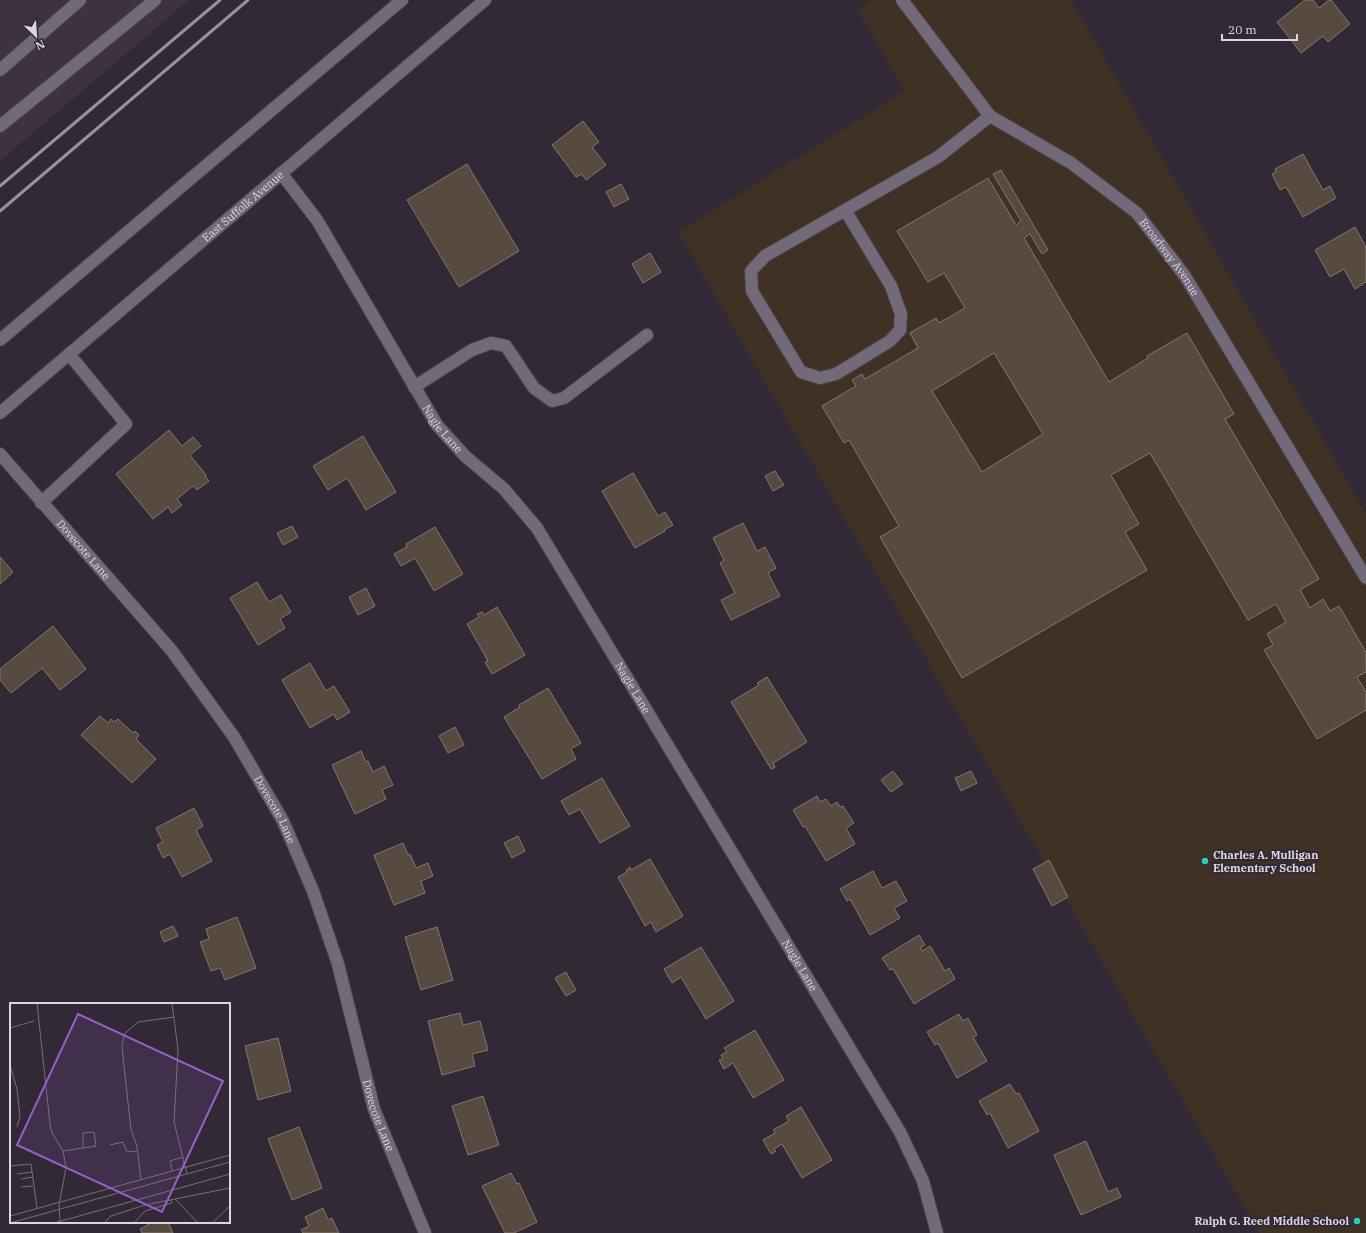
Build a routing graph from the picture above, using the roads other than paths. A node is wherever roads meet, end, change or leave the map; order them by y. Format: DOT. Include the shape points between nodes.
graph roads {
  1 [pos="80,0"];
  2 [pos="155,0"];
  3 [pos="402,0"];
  4 [pos="485,0"];
  5 [pos="902,0"];
  6 [pos="0,70"];
  7 [pos="990,116"];
  8 [pos="0,126"];
  9 [pos="281,173"];
  10 [pos="846,210"];
  11 [pos="647,335"];
  12 [pos="0,340"];
  13 [pos="69,354"];
  14 [pos="414,387"];
  15 [pos="0,413"];
  16 [pos="0,454"];
  17 [pos="41,503"];
  18 [pos="1366,578"];
  19 [pos="425,1233"];
  20 [pos="937,1233"];
  1 -- 6 [label="street"];
  2 -- 8 [label="street"];
  3 -- 12 [label="street"];
  4 -- 9 [label="street, East Suffolk Avenue"];
  5 -- 7 [label="street, Broadway Avenue"];
  7 -- 10 [label="street" via="938,157"];
  7 -- 18 [label="street, Broadway Avenue" via="1071,163 1137,212 1185,276"];
  9 -- 13 [label="street, East Suffolk Avenue"];
  9 -- 14 [label="street, Nagle Lane" via="317,220"];
  10 -- 10 [label="street" via="765,256 751,271 752,291 801,372 820,378 836,374 890,341 900,330 900,314 892,286"];
  11 -- 14 [label="street" via="564,398 552,401 534,388 506,346 491,343 472,350"];
  13 -- 15 [label="street, East Suffolk Avenue"];
  13 -- 17 [label="street" via="126,424"];
  14 -- 20 [label="street, Nagle Lane" via="437,425 465,456 504,489 537,528 900,1132 923,1181"];
  16 -- 17 [label="street, Dovecote Lane"];
  17 -- 19 [label="street, Dovecote Lane" via="172,651 234,737 283,822 313,891 338,964 374,1109"];
}
